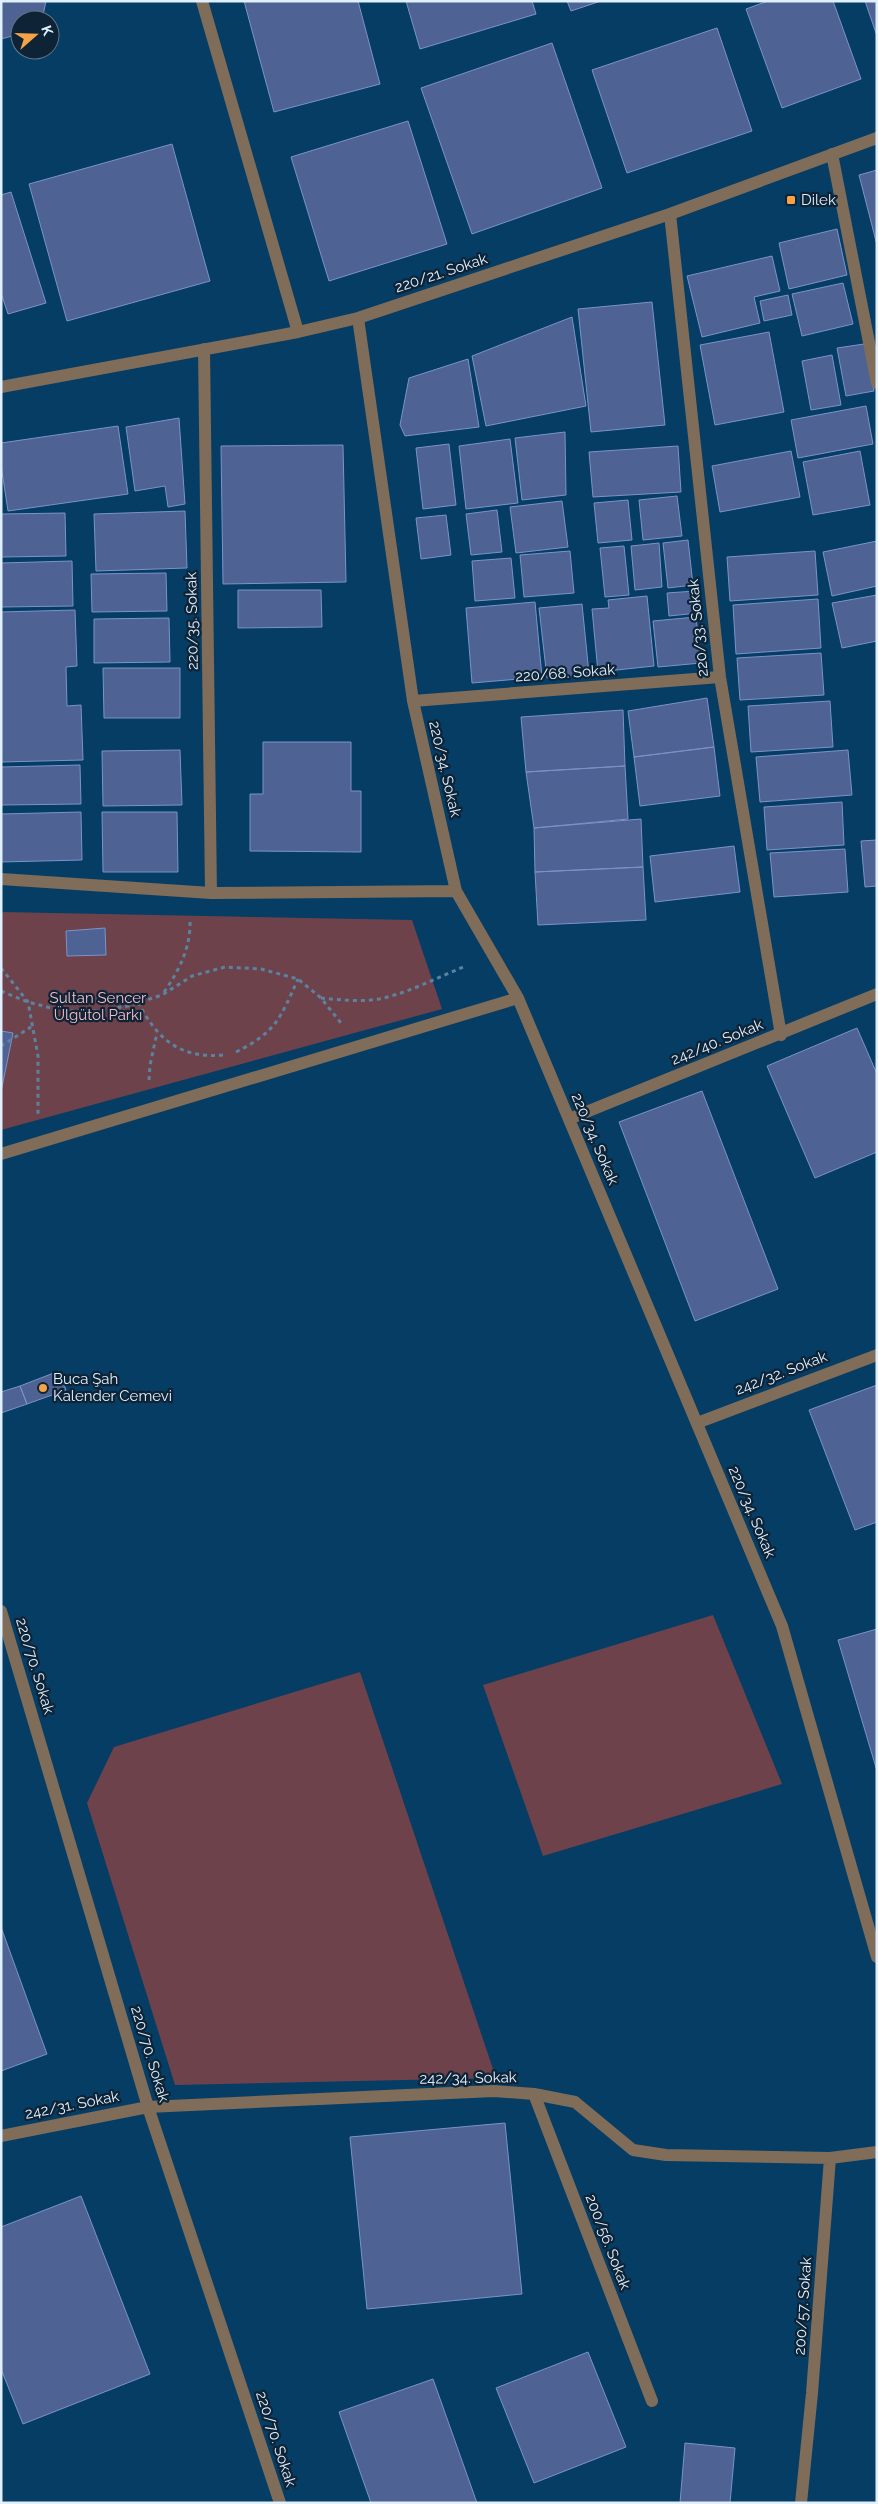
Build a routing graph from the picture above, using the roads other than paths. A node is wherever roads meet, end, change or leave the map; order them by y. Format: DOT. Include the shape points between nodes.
graph roads {
  1 [pos="202,1"];
  2 [pos="877,138"];
  3 [pos="832,154"];
  4 [pos="670,214"];
  5 [pos="358,318"];
  6 [pos="298,332"];
  7 [pos="204,349"];
  8 [pos="877,383"];
  9 [pos="1,387"];
  10 [pos="720,677"];
  11 [pos="412,701"];
  12 [pos="1,879"];
  13 [pos="456,891"];
  14 [pos="211,892"];
  15 [pos="877,994"];
  16 [pos="518,998"];
  17 [pos="780,1035"];
  18 [pos="569,1119"];
  19 [pos="1,1154"];
  20 [pos="877,1355"];
  21 [pos="697,1422"];
  22 [pos="1,1611"];
  23 [pos="6,1643"];
  24 [pos="877,1957"];
  25 [pos="534,2094"];
  26 [pos="148,2107"];
  27 [pos="1,2136"];
  28 [pos="877,2152"];
  29 [pos="830,2158"];
  30 [pos="652,2401"];
  31 [pos="280,2503"];
  32 [pos="801,2503"];
  1 -- 6 [label="street"];
  2 -- 3 [label="street, 220/21. Sokak"];
  3 -- 4 [label="street, 220/21. Sokak"];
  3 -- 8 [label="street"];
  4 -- 5 [label="street, 220/21. Sokak"];
  4 -- 10 [label="street, 220/33. Sokak"];
  5 -- 6 [label="street, 220/21. Sokak"];
  5 -- 11 [label="street, 220/34. Sokak"];
  6 -- 7 [label="street, 220/21. Sokak"];
  7 -- 9 [label="street, 220/21. Sokak"];
  7 -- 14 [label="street, 220/35. Sokak"];
  10 -- 11 [label="street, 220/68. Sokak"];
  10 -- 17 [label="street, 220/33. Sokak"];
  11 -- 13 [label="street, 220/34. Sokak"];
  12 -- 14 [label="street"];
  13 -- 14 [label="street"];
  13 -- 16 [label="street, 220/34. Sokak"];
  15 -- 17 [label="street, 242/40. Sokak"];
  16 -- 18 [label="street, 220/34. Sokak"];
  16 -- 19 [label="street"];
  17 -- 18 [label="street, 242/40. Sokak"];
  18 -- 21 [label="street, 220/34. Sokak"];
  20 -- 21 [label="street, 242/32. Sokak"];
  21 -- 24 [label="street, 220/34. Sokak" via="782,1626"];
  22 -- 23 [label="street, 220/70. Sokak"];
  23 -- 26 [label="street, 220/70. Sokak"];
  25 -- 26 [label="street, 242/34. Sokak" via="494,2091"];
  25 -- 29 [label="street, 242/34. Sokak" via="576,2102 633,2150 666,2155"];
  25 -- 30 [label="street, 200/56. Sokak"];
  26 -- 27 [label="street, 242/31. Sokak"];
  26 -- 31 [label="street, 220/70. Sokak"];
  28 -- 29 [label="street"];
  29 -- 32 [label="street, 200/57. Sokak"];
}
